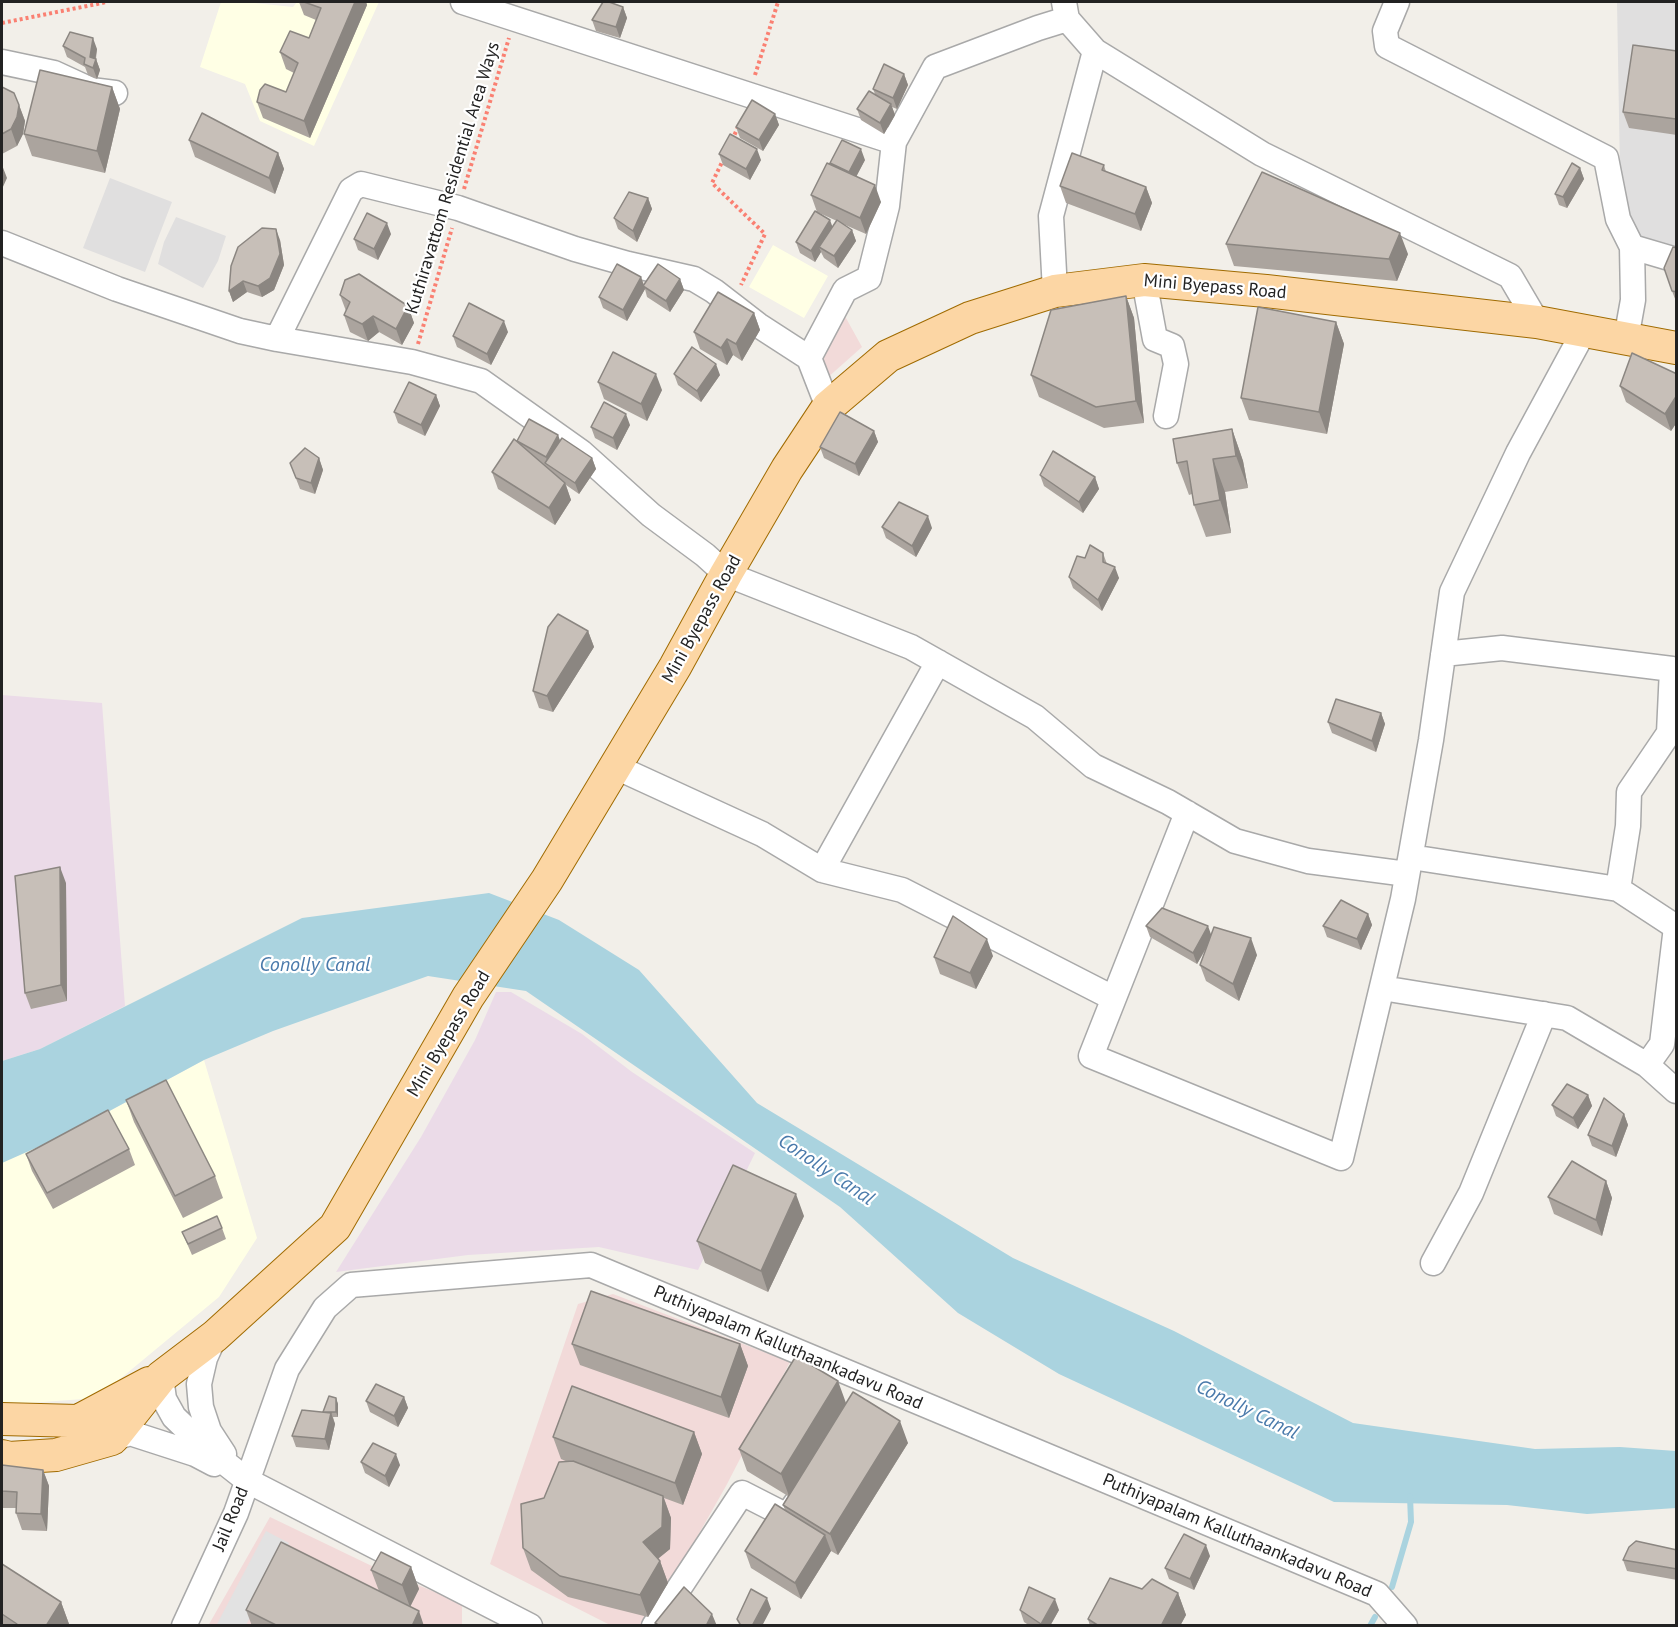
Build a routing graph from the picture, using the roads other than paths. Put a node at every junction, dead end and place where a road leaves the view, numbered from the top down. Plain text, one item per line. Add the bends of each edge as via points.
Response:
1 (463, 2) edge
2 (1397, 2) edge
3 (1066, 10) edge
4 (1095, 51) junction
5 (2, 63) edge
6 (115, 93) dead end
7 (894, 142) junction
8 (2, 243) edge
9 (1632, 247) junction
10 (1677, 260) edge
11 (1144, 280) junction
12 (1054, 291) junction
13 (1537, 322) junction
14 (1584, 331) junction
15 (277, 339) junction
16 (1626, 339) junction
17 (1677, 348) edge
18 (809, 358) junction
19 (828, 406) junction
20 (1166, 417) dead end
21 (726, 574) junction
22 (1443, 654) junction
23 (938, 662) junction
24 (1674, 701) edge
25 (616, 766) junction
26 (1186, 813) junction
27 (1409, 865) junction
28 (822, 870) junction
29 (1618, 889) junction
30 (1676, 927) edge
31 (1382, 988) junction
32 (1113, 998) junction
33 (1544, 1014) junction
34 (1647, 1065) junction
35 (1677, 1090) edge
36 (1432, 1263) dead end
37 (215, 1336) junction
38 (161, 1377) junction
39 (2, 1419) edge
40 (112, 1438) junction
41 (2, 1456) edge
42 (248, 1481) junction
43 (806, 1488) edge
44 (184, 1626) edge
45 (530, 1626) edge
46 (654, 1626) edge
47 (1405, 1626) edge

1 - 7 street
2 - 9 street via 1385,31 1387,46 1606,158 1618,219
3 - 4 street
3 - 7 street via 1038,28 935,67
4 - 12 street via 1051,216
4 - 13 street via 1262,154 1510,276
5 - 6 street via 54,73 91,90
7 - 18 street via 887,206 869,278 845,290
8 - 15 street via 117,289 240,331
9 - 10 street
9 - 16 street via 1633,300
11 - 12 main road, Mini Byepass Road
11 - 13 main road, Mini Byepass Road
11 - 20 street via 1155,339 1172,346 1176,364
12 - 19 main road, Mini Byepass Road via 970,318 888,356
13 - 14 main road, Mini Byepass Road
14 - 16 main road, Mini Byepass Road
14 - 22 street via 1518,453 1452,592
15 - 18 street via 351,190 361,184 458,208 575,249 694,279
15 - 21 street via 412,362 481,381 581,452
16 - 17 main road, Mini Byepass Road
18 - 19 street
19 - 21 main road, Mini Byepass Road
21 - 23 street via 911,647
21 - 25 main road, Mini Byepass Road
22 - 24 street via 1502,648 1672,669
22 - 27 street
23 - 26 street via 1035,717 1092,766
23 - 28 street
24 - 29 street via 1669,733 1629,792
25 - 28 street via 762,834
25 - 37 main road, Mini Byepass Road via 547,880 468,997 335,1227
26 - 27 street via 1235,841 1297,858
26 - 32 street
27 - 29 street
27 - 31 street
28 - 32 street via 902,890
29 - 30 street
30 - 34 street via 1662,1044
31 - 32 street via 1341,1158 1091,1056
31 - 33 street
33 - 34 street via 1567,1018
33 - 36 street via 1471,1193
34 - 35 street
37 - 38 main road, Mini Byepass Road
37 - 42 street via 205,1358 201,1407 219,1449
38 - 39 main road via 78,1422
38 - 40 main road, Mini Byepass Road
38 - 42 street via 165,1400 174,1417 205,1448
40 - 41 main road via 56,1455
40 - 42 street, Jail Road via 130,1433 147,1438 195,1454
42 - 44 street, Jail Road
42 - 45 street
42 - 47 street, Puthiyapalam Kalluthaankadavu Road via 287,1369 325,1308 351,1285 591,1265 865,1392 1377,1594
43 - 46 street via 788,1516 742,1493

